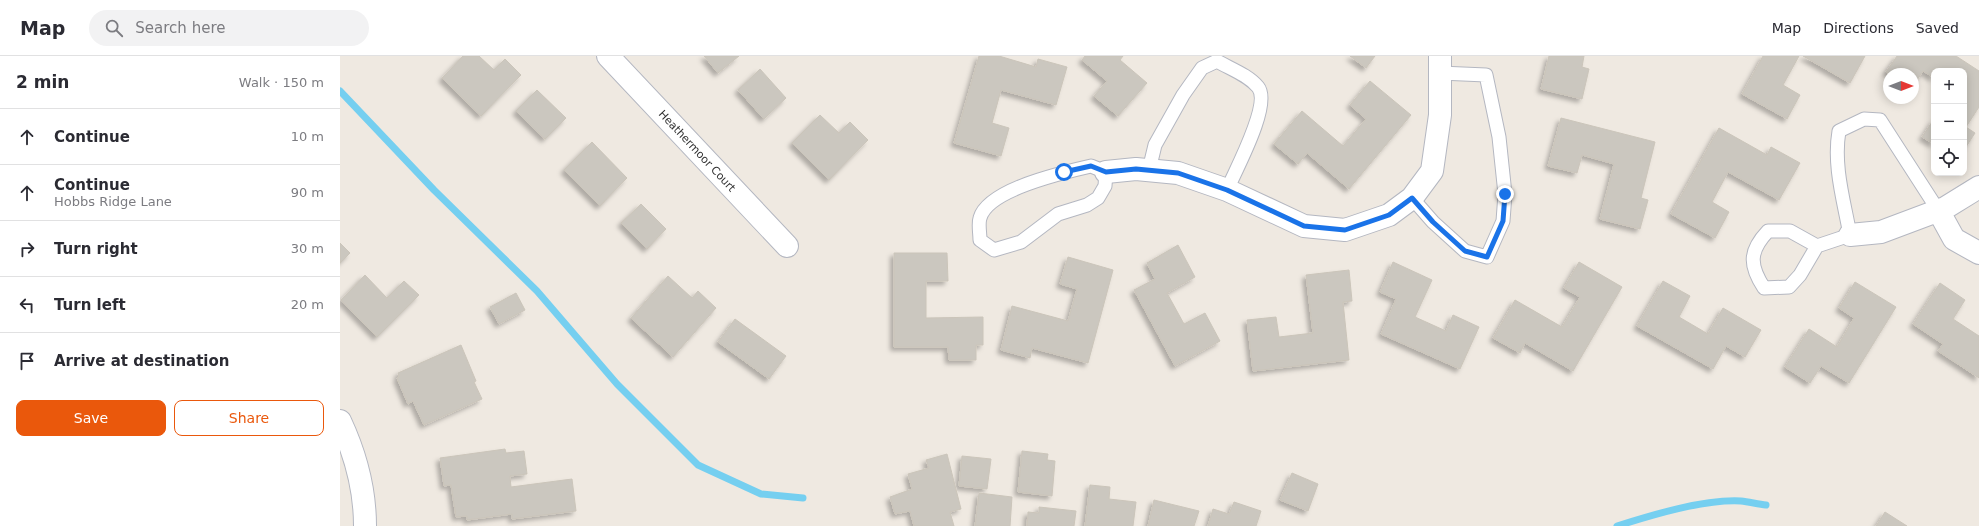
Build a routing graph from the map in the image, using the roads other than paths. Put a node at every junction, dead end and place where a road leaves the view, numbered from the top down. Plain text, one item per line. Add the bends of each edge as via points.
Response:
1 (608, 56) edge
2 (1440, 64) edge
3 (1149, 170) junction
4 (1106, 172) junction
5 (1979, 187) edge
6 (1227, 190) junction
7 (1412, 198) junction
8 (1938, 210) junction
9 (1850, 235) junction
10 (787, 246) dead end
11 (1817, 246) junction
12 (1979, 253) edge
13 (340, 421) edge
14 (365, 526) edge

1 - 10 street, Heathermoor Court
2 - 7 street via 1440,115 1432,171
2 - 7 lane via 1486,75 1498,137 1505,194 1503,221 1487,257 1465,251 1433,222
3 - 4 street
3 - 6 street via 1178,173
3 - 6 lane via 1155,145 1183,95 1202,68 1217,62 1246,76 1259,88 1262,102 1256,123
4 - 4 lane via 1091,166 1024,184 988,205 980,218 980,240 994,250 1021,242 1058,214 1087,206 1098,198 1105,186
5 - 8 street
6 - 7 street via 1304,226 1345,230 1389,215
8 - 9 street via 1881,232
8 - 9 lane via 1880,120 1864,118 1839,131 1836,146
8 - 12 street via 1954,239
9 - 11 lane
11 - 11 lane via 1800,275 1788,287 1764,288 1756,275 1752,256 1757,242 1768,231 1790,231
13 - 14 street via 358,469

